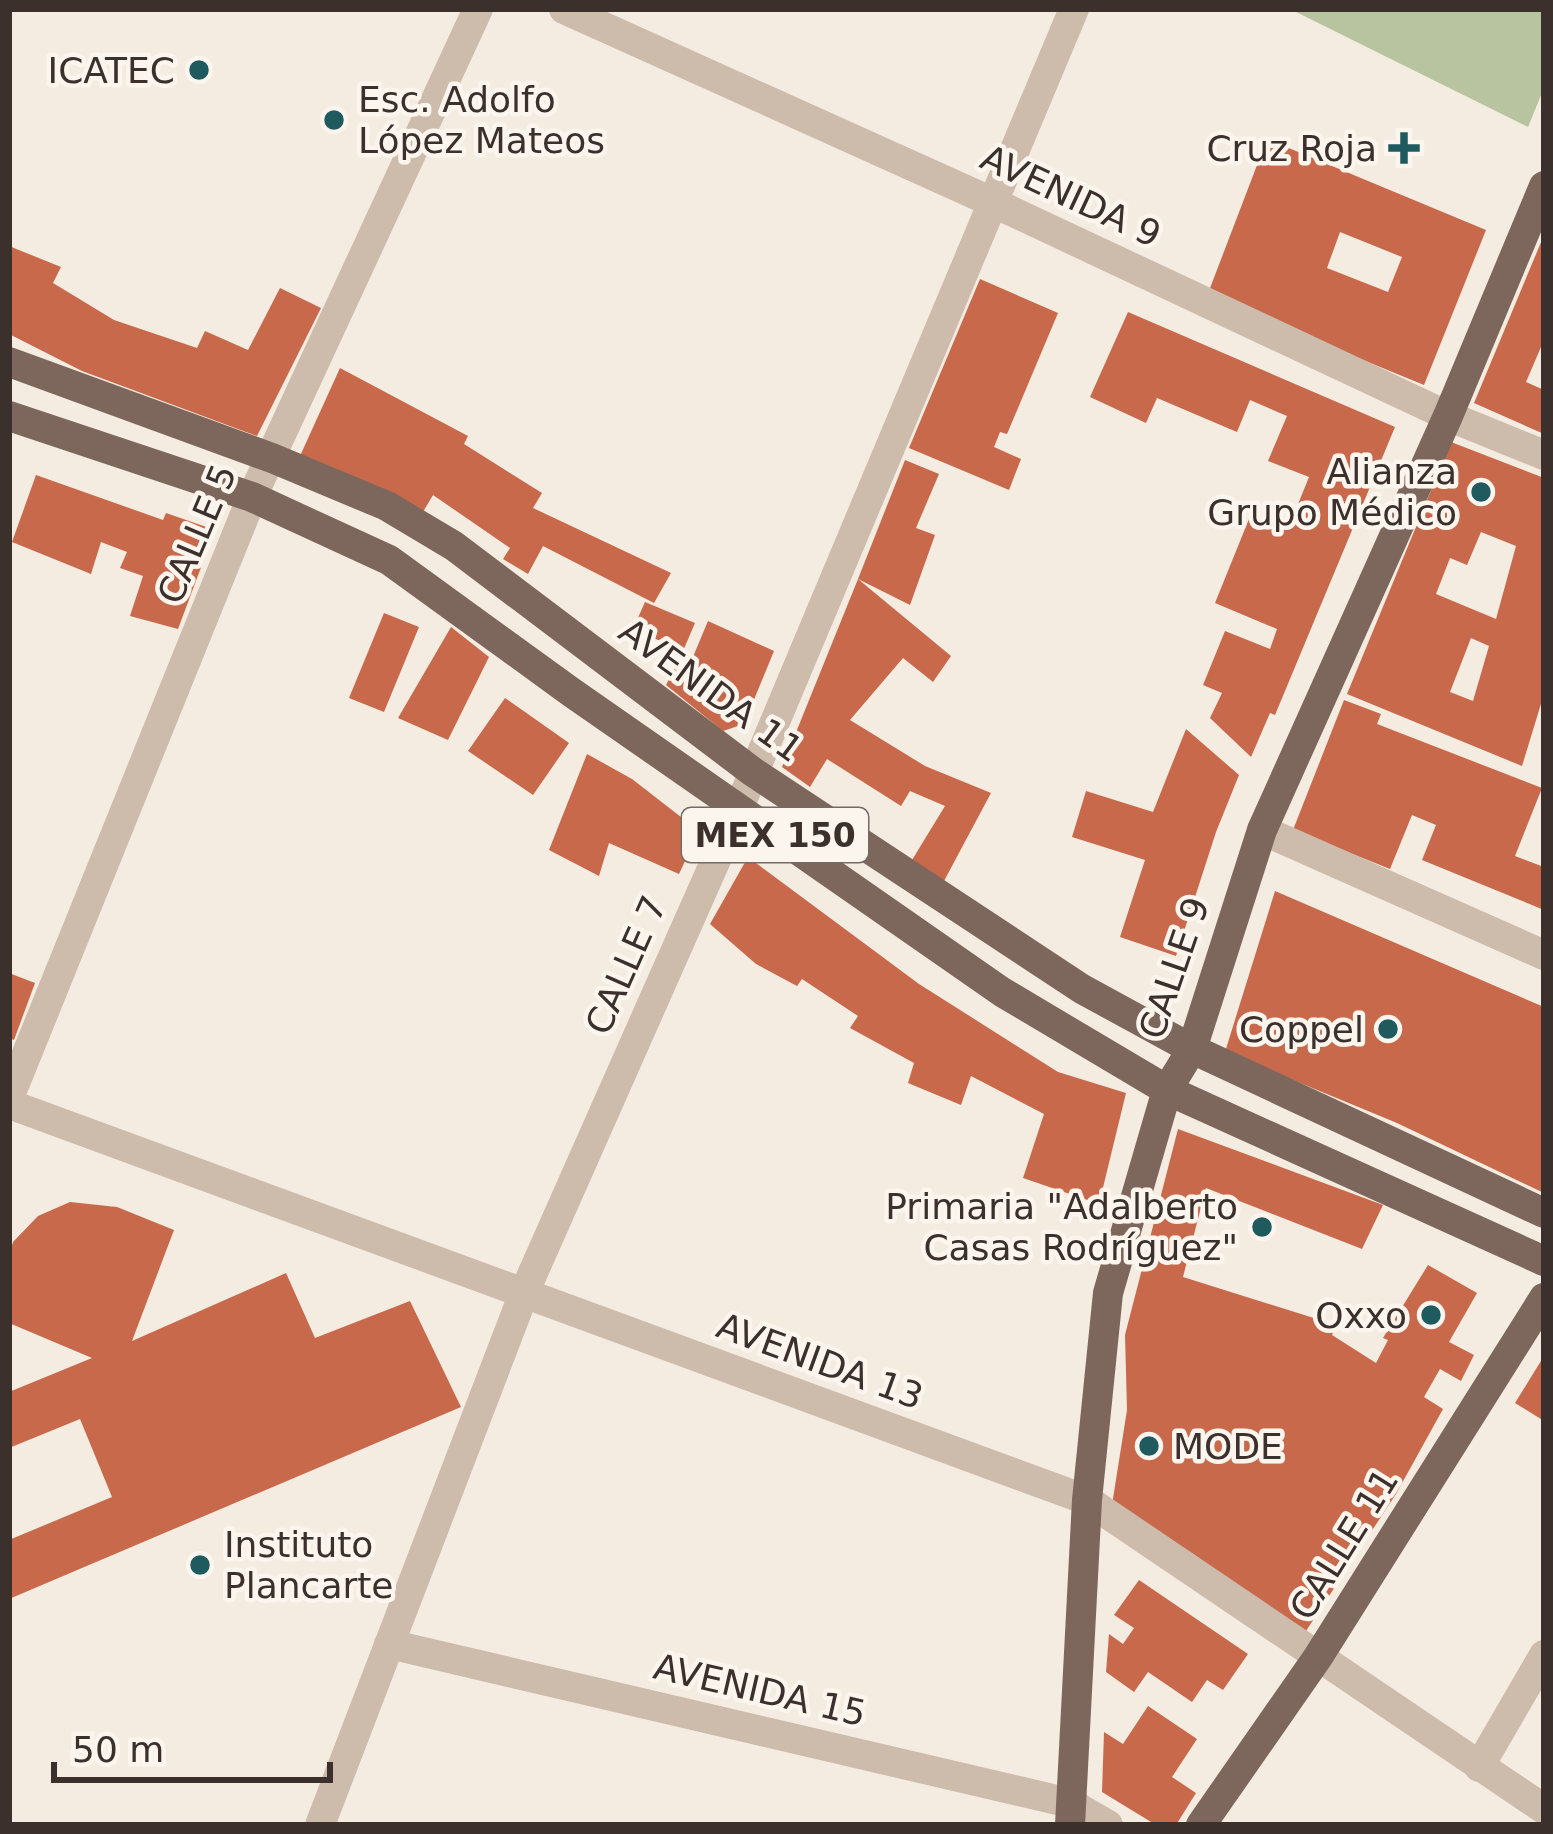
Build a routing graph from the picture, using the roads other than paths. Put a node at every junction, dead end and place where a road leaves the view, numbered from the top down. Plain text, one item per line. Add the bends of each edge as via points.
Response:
1 (478, 9) edge
2 (564, 9) edge
3 (1073, 9) edge
4 (1544, 186) edge
5 (990, 201) junction
6 (9, 362) edge
7 (9, 416) edge
8 (1448, 416) junction
9 (1544, 455) edge
10 (272, 458) junction
11 (252, 497) junction
12 (753, 772) junction
13 (738, 810) junction
14 (1262, 830) junction
15 (1544, 955) edge
16 (1192, 1049) junction
17 (1167, 1090) junction
18 (9, 1101) edge
19 (1466, 1177) junction
20 (1544, 1213) edge
21 (1446, 1215) junction
22 (1544, 1261) edge
23 (524, 1292) junction
24 (1544, 1298) edge
25 (1087, 1500) junction
26 (389, 1644) junction
27 (1544, 1655) edge
28 (1318, 1658) junction
29 (1479, 1767) junction
30 (1544, 1809) edge
31 (1070, 1814) edge
32 (320, 1825) edge
33 (1108, 1825) edge
34 (1201, 1825) edge

1 - 10 street, CALLE 5
2 - 5 street, AVENIDA 9
3 - 5 street, CALLE 7
4 - 8 main road, CALLE 9
5 - 8 street, AVENIDA 9
5 - 12 street, CALLE 7
6 - 10 main road, AVENIDA 11 / MEX 150
7 - 11 main road, MEX 150
8 - 9 street, AVENIDA 9
8 - 14 main road, CALLE 9
10 - 11 street, CALLE 5
10 - 12 main road, AVENIDA 11 / MEX 150 via 387,506 454,546
11 - 13 main road, MEX 150 via 389,560
11 - 18 street, CALLE 5
12 - 13 street, CALLE 7
12 - 16 main road, AVENIDA 11 / MEX 150 via 1082,989
13 - 17 main road, MEX 150 via 1002,992
13 - 23 street, CALLE 7
14 - 15 street
14 - 16 main road, CALLE 9
16 - 17 main road, CALLE 9
16 - 19 main road, AVENIDA 11 / MEX 150
17 - 21 main road, MEX 150
17 - 25 main road, CALLE 9 via 1108,1293
18 - 23 street, AVENIDA 13
19 - 20 main road, AVENIDA 11 / MEX 150
19 - 21 main road
21 - 22 main road, MEX 150
23 - 25 street, AVENIDA 13
23 - 26 street, CALLE 7
24 - 28 main road, CALLE 11
25 - 28 street, AVENIDA 13
25 - 31 main road, CALLE 9
26 - 31 street, AVENIDA 15
26 - 32 street, CALLE 7
27 - 29 street
28 - 29 street, AVENIDA 13
28 - 34 main road, CALLE 11
29 - 30 street, AVENIDA 13
31 - 33 street, AVENIDA 15

